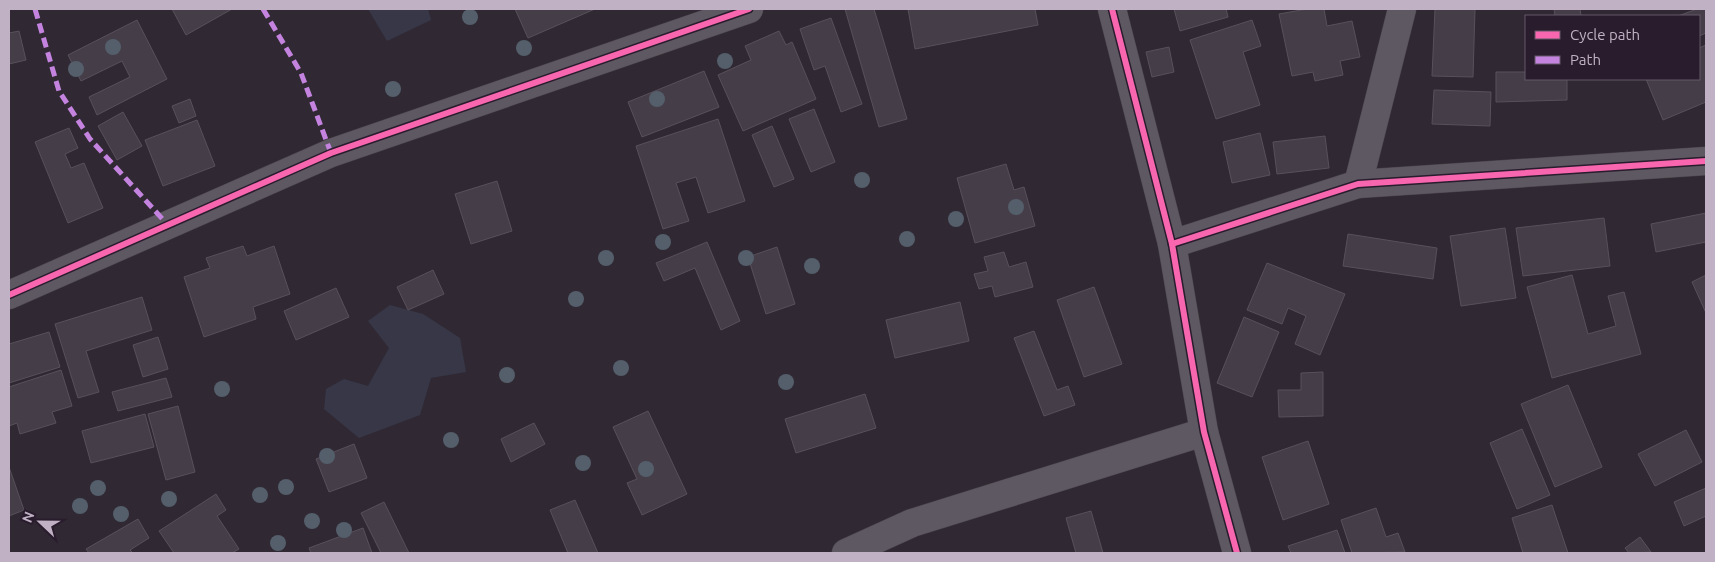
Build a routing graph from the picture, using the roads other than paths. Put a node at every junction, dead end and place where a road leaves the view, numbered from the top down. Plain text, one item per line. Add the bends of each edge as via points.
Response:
1 (749, 9) edge
2 (1112, 9) edge
3 (1402, 9) edge
4 (1706, 161) edge
5 (1358, 184) junction
6 (1172, 244) junction
7 (9, 295) edge
8 (1204, 432) junction
9 (846, 553) edge
10 (1237, 553) edge

1 - 7 street via 331,152
2 - 6 street
3 - 5 street
4 - 5 street
5 - 6 street
6 - 8 street
8 - 9 street via 912,523
8 - 10 street

